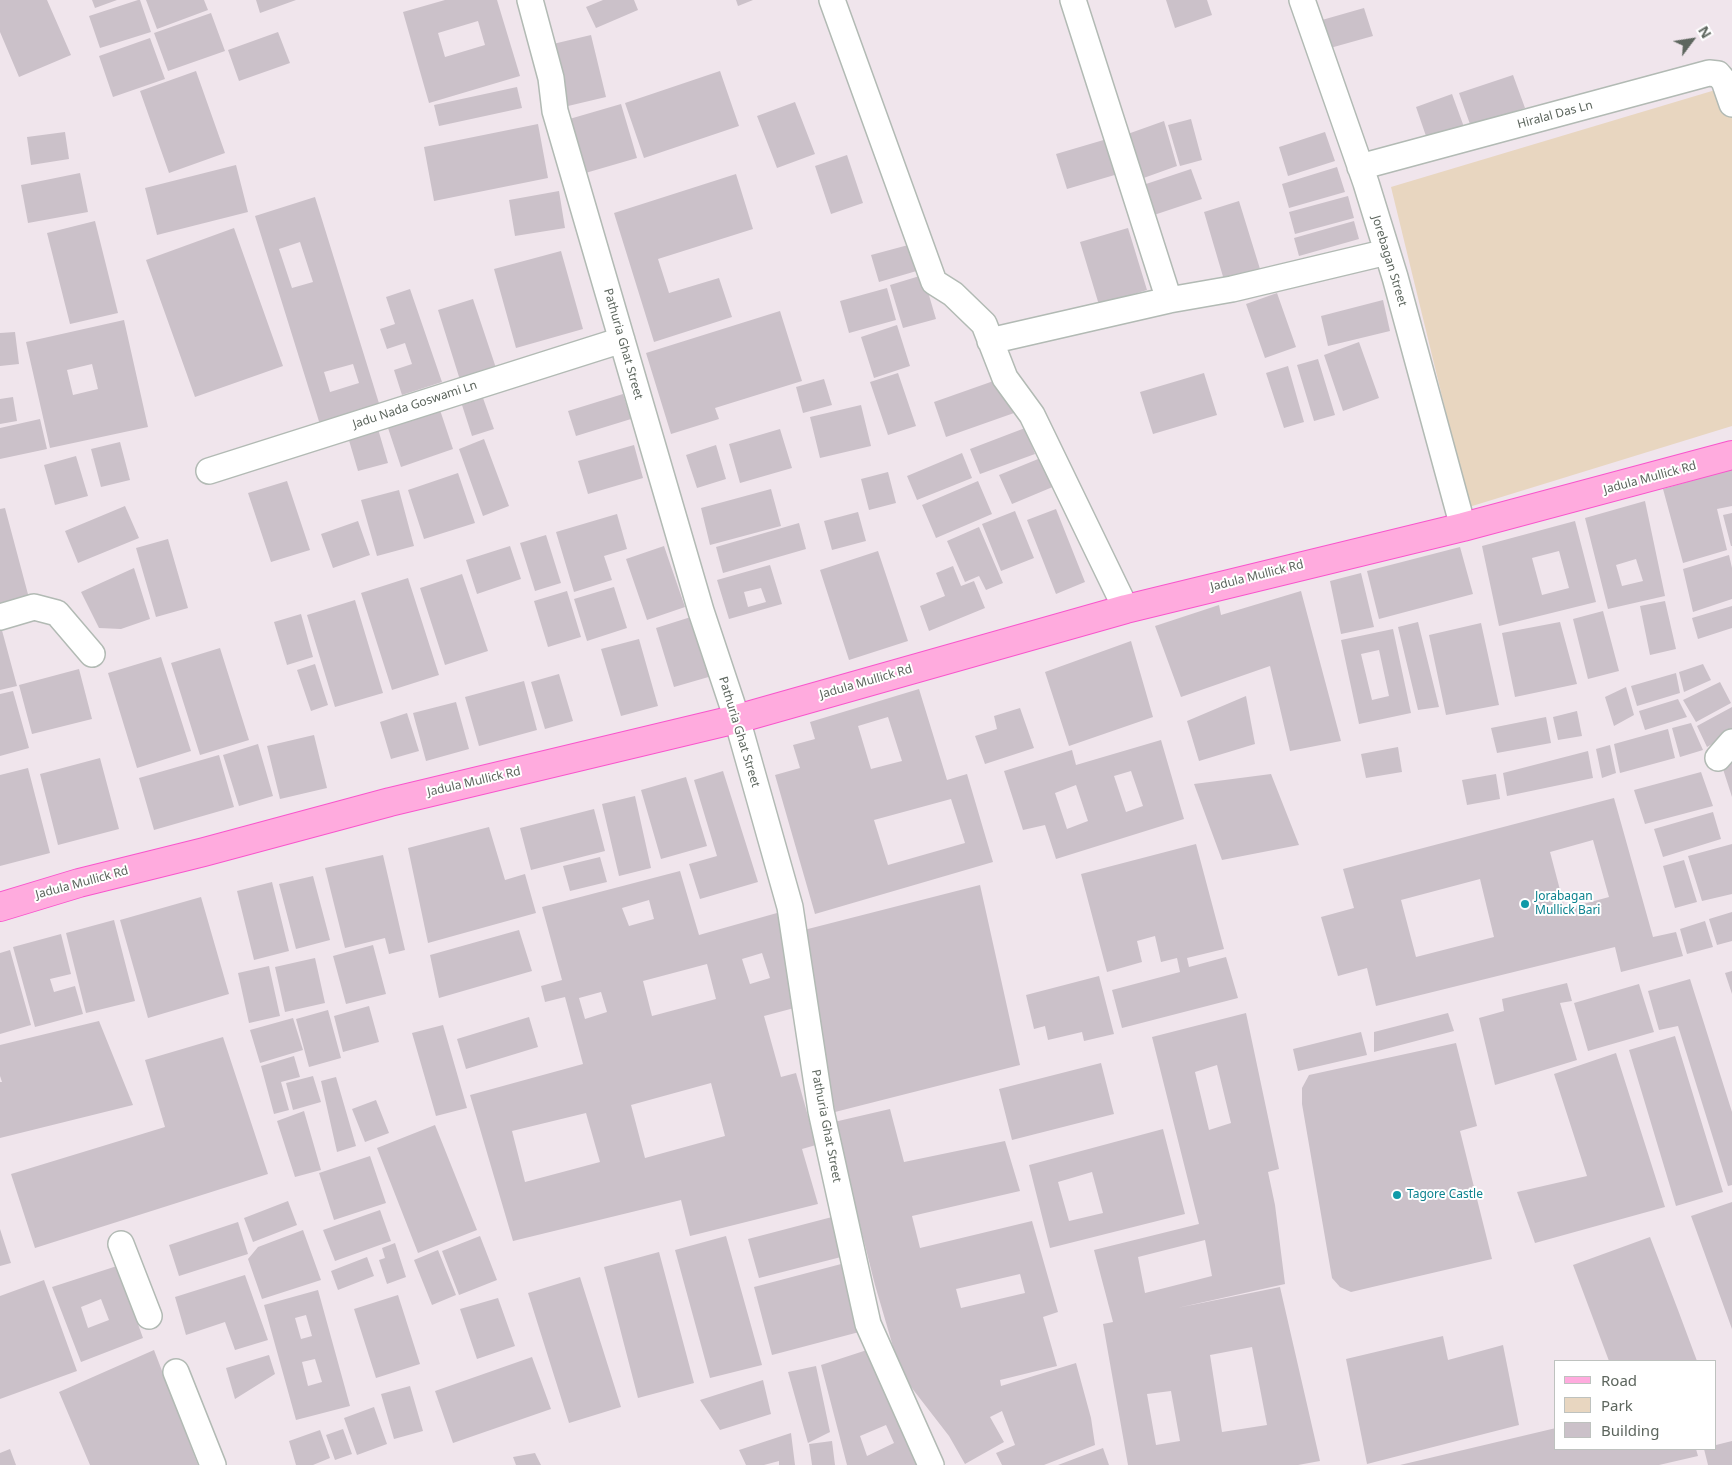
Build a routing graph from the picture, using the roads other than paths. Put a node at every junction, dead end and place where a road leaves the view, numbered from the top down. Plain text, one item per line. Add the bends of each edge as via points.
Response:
1 (530, 0) edge
2 (1073, 0) edge
3 (1302, 0) edge
4 (837, 1) edge
5 (1732, 104) edge
6 (1360, 167) junction
7 (1387, 252) junction
8 (1169, 300) junction
9 (622, 340) junction
10 (990, 342) junction
11 (1732, 455) edge
12 (209, 471) dead end
13 (1462, 527) junction
14 (1126, 609) junction
15 (0, 617) edge
16 (92, 654) dead end
17 (737, 719) junction
18 (0, 907) edge
19 (122, 1244) dead end
20 (149, 1316) dead end
21 (176, 1372) dead end
22 (213, 1465) edge
23 (931, 1465) edge

1 - 9 street, Pathuria Ghat Street via 551,78 555,111
2 - 8 street
3 - 6 street, Jorebagan Street
4 - 10 street via 934,282 954,294 984,324
5 - 6 street, Hiralal Das Ln via 1718,74 1708,73
6 - 7 street, Jorebagan Street
7 - 8 street via 1232,290
7 - 13 street, Jorebagan Street
8 - 10 street
9 - 12 street, Jadu Nada Goswami Ln
9 - 17 street, Pathuria Ghat Street via 701,611
10 - 14 street via 1005,378 1032,415
11 - 13 main road, Jadula Mullick Rd
13 - 14 main road, Jadula Mullick Rd
14 - 17 main road, Jadula Mullick Rd
15 - 16 street via 34,608 57,613
17 - 18 main road, Jadula Mullick Rd via 390,802 79,883
17 - 23 street, Pathuria Ghat Street via 790,907 822,1111 868,1324
19 - 20 street
21 - 22 street

